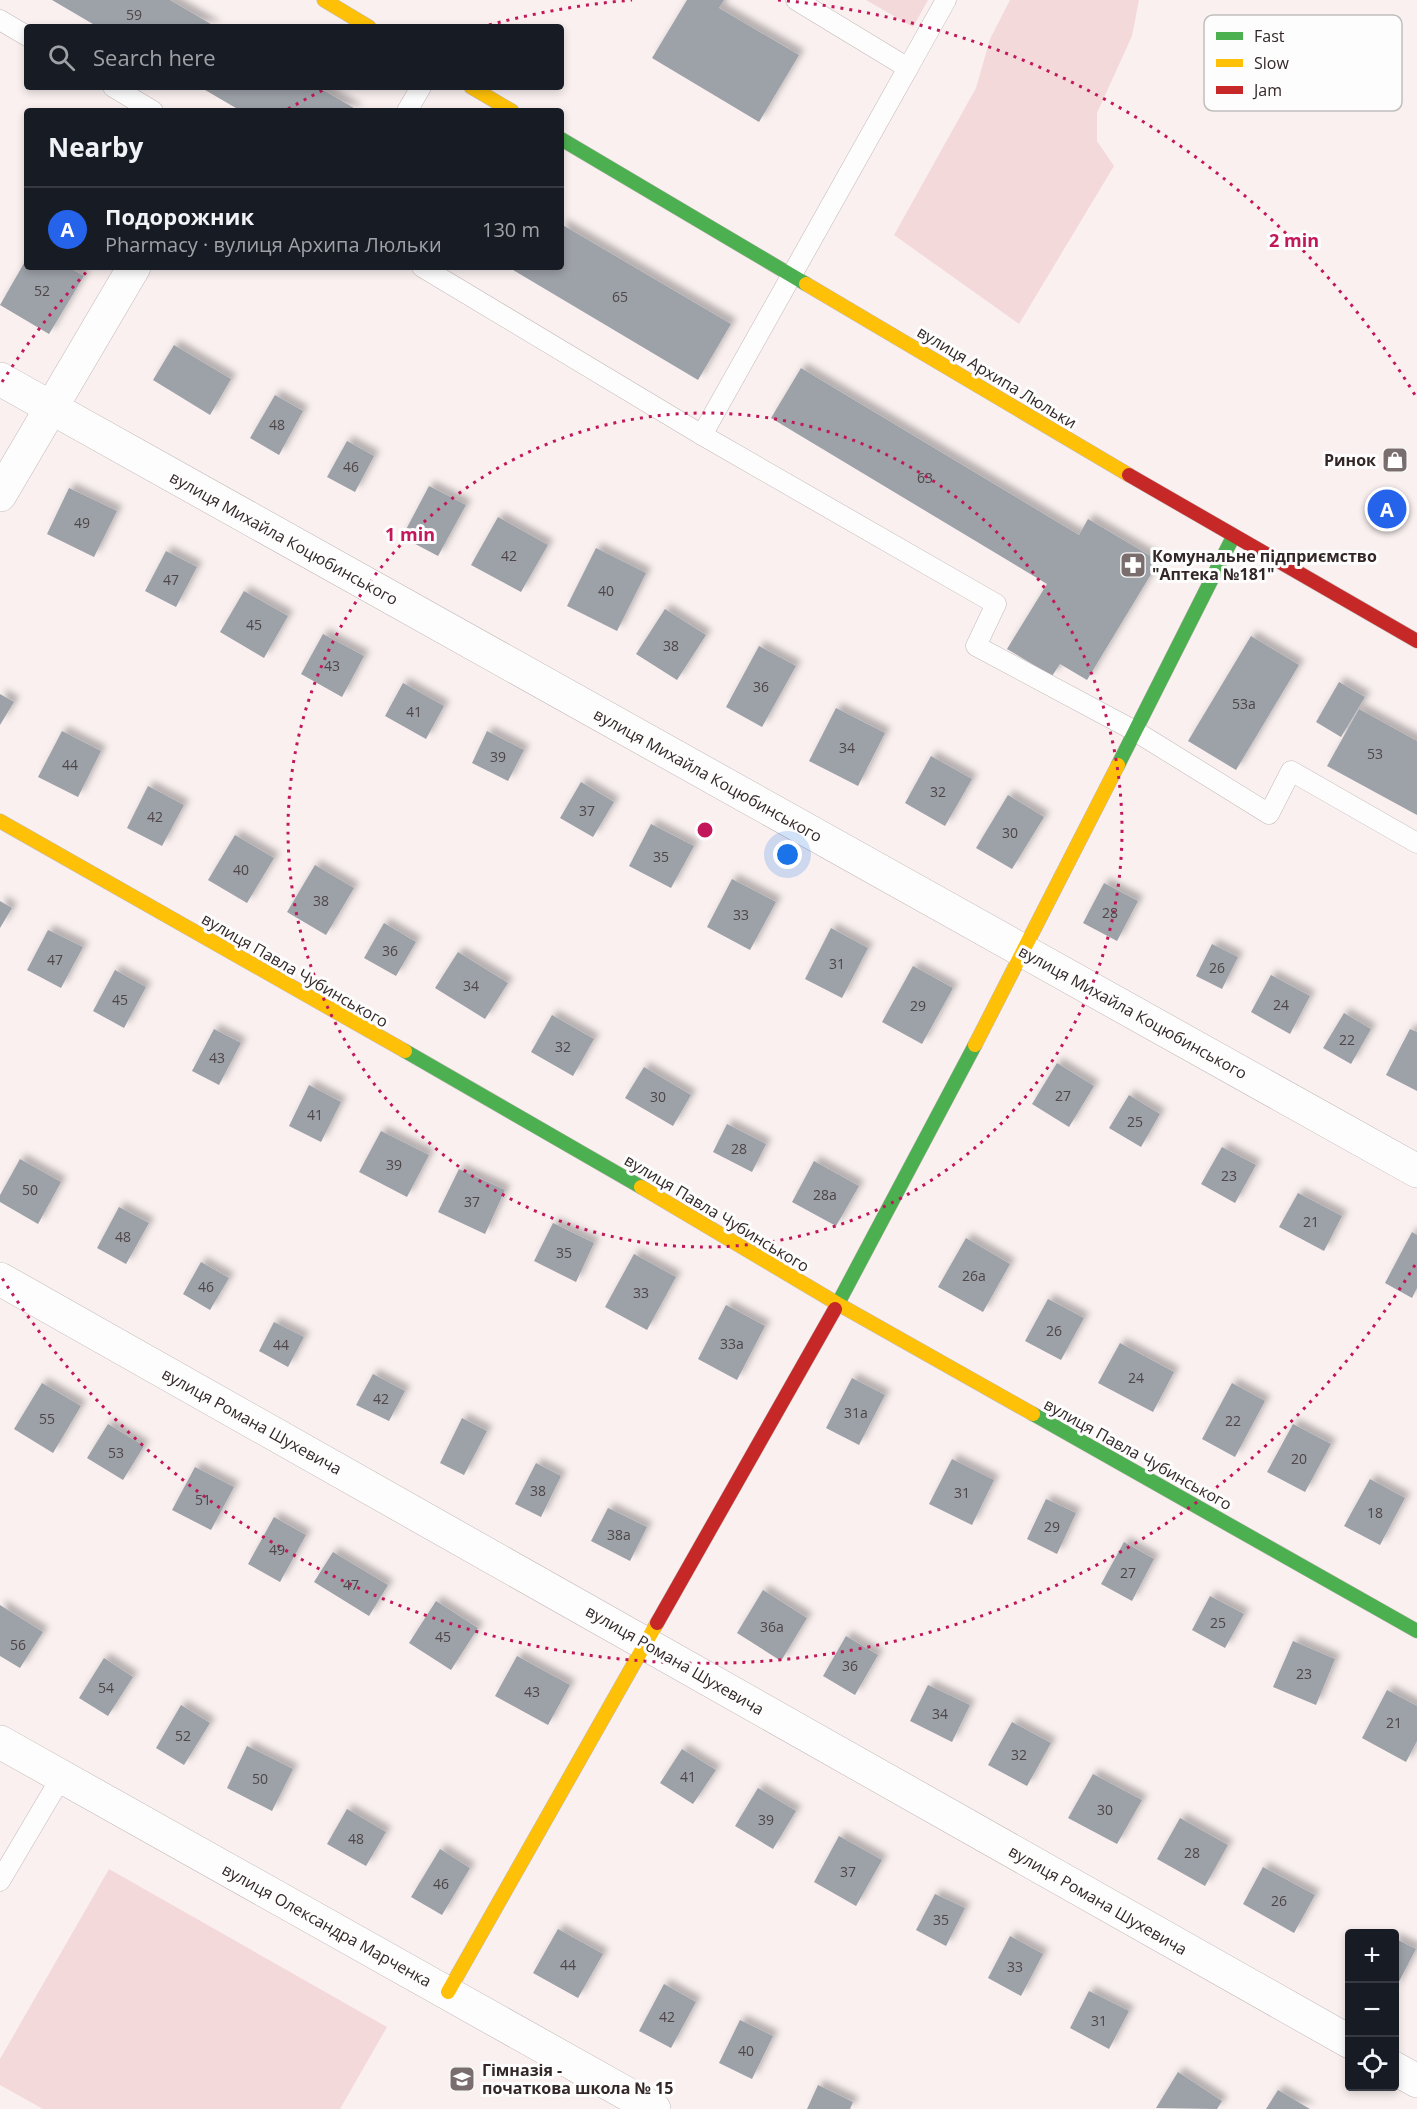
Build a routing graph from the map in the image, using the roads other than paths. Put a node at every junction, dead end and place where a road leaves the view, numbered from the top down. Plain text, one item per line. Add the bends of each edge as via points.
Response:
1 (324, 0) edge
2 (796, 0) edge
3 (946, 0) edge
4 (0, 20) edge
5 (364, 24) edge
6 (24, 34) edge
7 (908, 68) junction
8 (118, 90) edge
9 (419, 90) edge
10 (476, 90) edge
11 (148, 108) edge
12 (409, 108) edge
13 (507, 108) edge
14 (564, 142) edge
15 (132, 270) edge
16 (427, 270) edge
17 (793, 274) junction
18 (0, 379) edge
19 (51, 408) junction
20 (702, 435) junction
21 (0, 495) edge
22 (1233, 537) junction
23 (1417, 641) edge
24 (1135, 731) junction
25 (0, 821) edge
26 (1417, 843) edge
27 (1024, 952) junction
28 (1417, 1171) edge
29 (0, 1279) edge
30 (838, 1304) junction
31 (1417, 1631) edge
32 (646, 1643) junction
33 (0, 1742) edge
34 (62, 1776) junction
35 (0, 1881) edge
36 (448, 1992) junction
37 (1345, 2039) edge
38 (1399, 2070) edge
39 (1417, 2081) edge
40 (654, 2109) edge

1 - 5 street
2 - 7 lane
3 - 7 lane
4 - 6 lane
7 - 17 lane
8 - 11 lane
9 - 12 lane
10 - 13 street
14 - 17 street, вулиця Архипа Люльки
15 - 19 street
16 - 20 lane
17 - 20 lane
17 - 22 street, вулиця Архипа Люльки
18 - 19 street, вулиця Михайла Коцюбинського
19 - 21 street
19 - 27 street, вулиця Михайла Коцюбинського
20 - 24 lane via 996,604 976,646
22 - 23 street, вулиця Архипа Люльки
22 - 24 street
24 - 26 lane via 1269,814 1291,771
24 - 27 street
25 - 30 street, вулиця Павла Чубинського via 586,1154
27 - 28 street, вулиця Михайла Коцюбинського
27 - 30 street
29 - 32 street, вулиця Романа Шухевича
30 - 31 street, вулиця Павла Чубинського
30 - 32 street
32 - 36 street
32 - 37 street, вулиця Романа Шухевича
33 - 34 street, вулиця Олександра Марченка
34 - 35 lane
34 - 36 street, вулиця Олександра Марченка
36 - 40 street, вулиця Олександра Марченка
38 - 39 street

